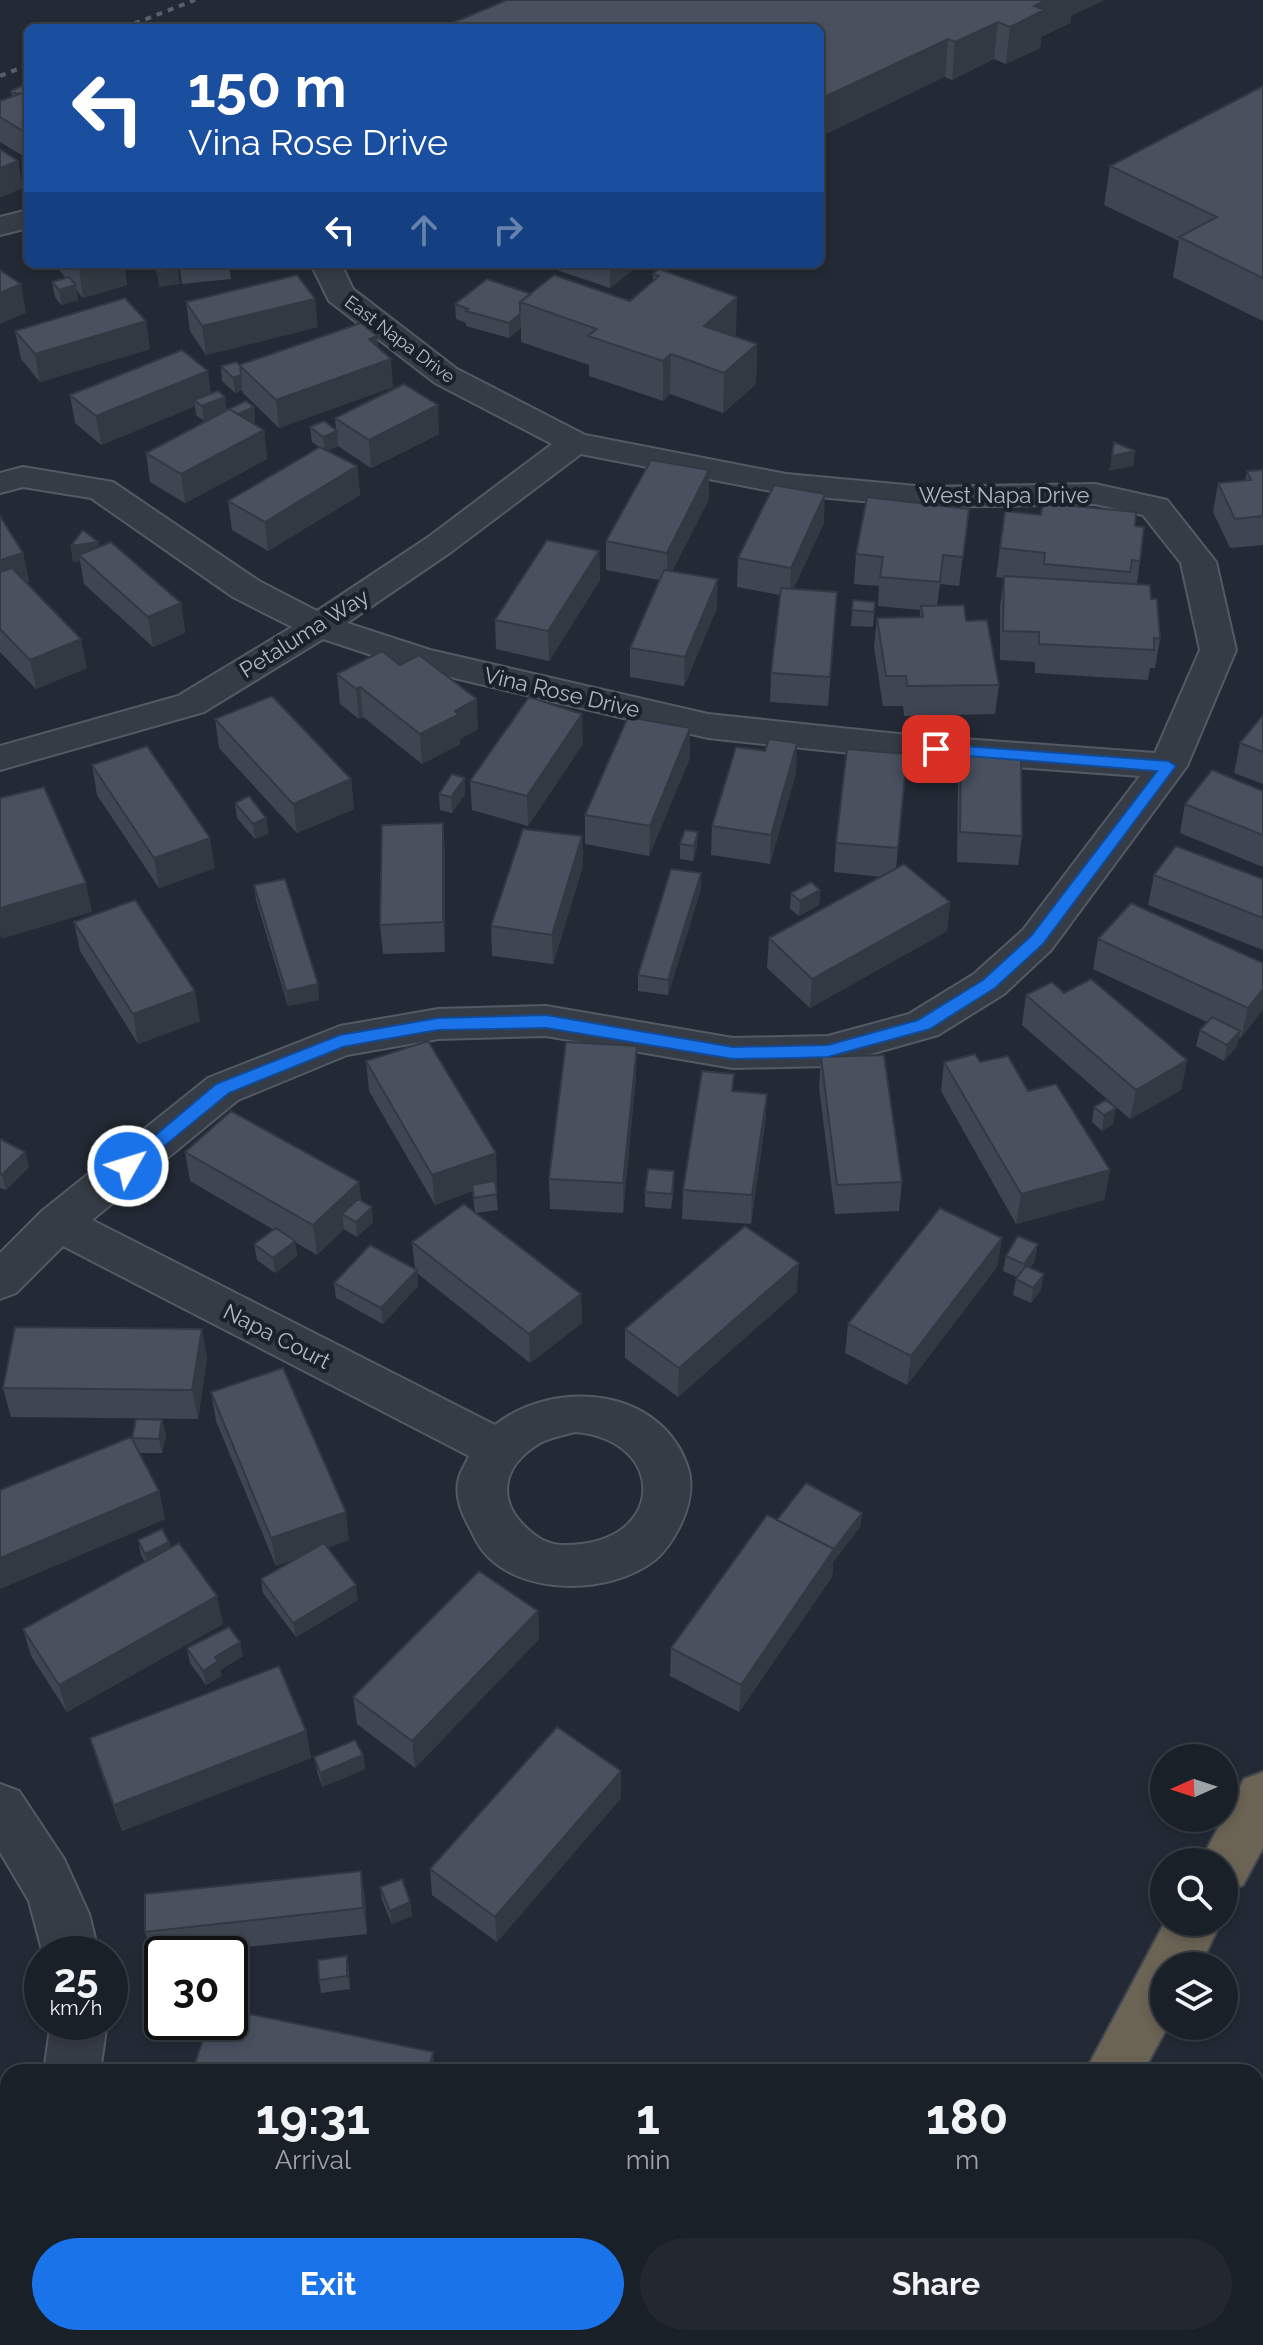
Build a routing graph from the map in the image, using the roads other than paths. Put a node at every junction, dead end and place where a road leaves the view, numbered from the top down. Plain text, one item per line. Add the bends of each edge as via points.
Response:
1 (24, 220) edge
2 (0, 226) edge
3 (328, 268) edge
4 (575, 443) junction
5 (0, 483) edge
6 (319, 626) junction
7 (0, 758) edge
8 (1168, 766) junction
9 (58, 1223) junction
10 (0, 1281) edge
11 (497, 1448) dead end
12 (1263, 1796) edge
13 (0, 1808) edge
14 (1235, 1848) edge
15 (69, 1936) edge
16 (1150, 2004) edge
17 (76, 2040) edge
18 (73, 2064) edge
19 (1117, 2064) edge

1 - 2 street
3 - 4 street, East Napa Drive via 340,294 446,376
4 - 6 street, Petaluma Way
4 - 8 street, West Napa Drive via 786,484 927,497 1095,494 1155,507 1198,562 1218,650
5 - 6 street, Vina Rose Drive via 23,477 101,489 246,589
6 - 7 street, Petaluma Way via 191,704
6 - 8 street, Vina Rose Drive via 421,659 708,726
8 - 9 street, West Napa Drive via 1037,940 989,984 923,1025 828,1051 733,1053 546,1021 438,1024 340,1041 223,1089
9 - 10 street, West Napa Drive
9 - 11 street, Napa Court
12 - 14 highway
13 - 15 street via 31,1850
16 - 19 highway
17 - 18 street

